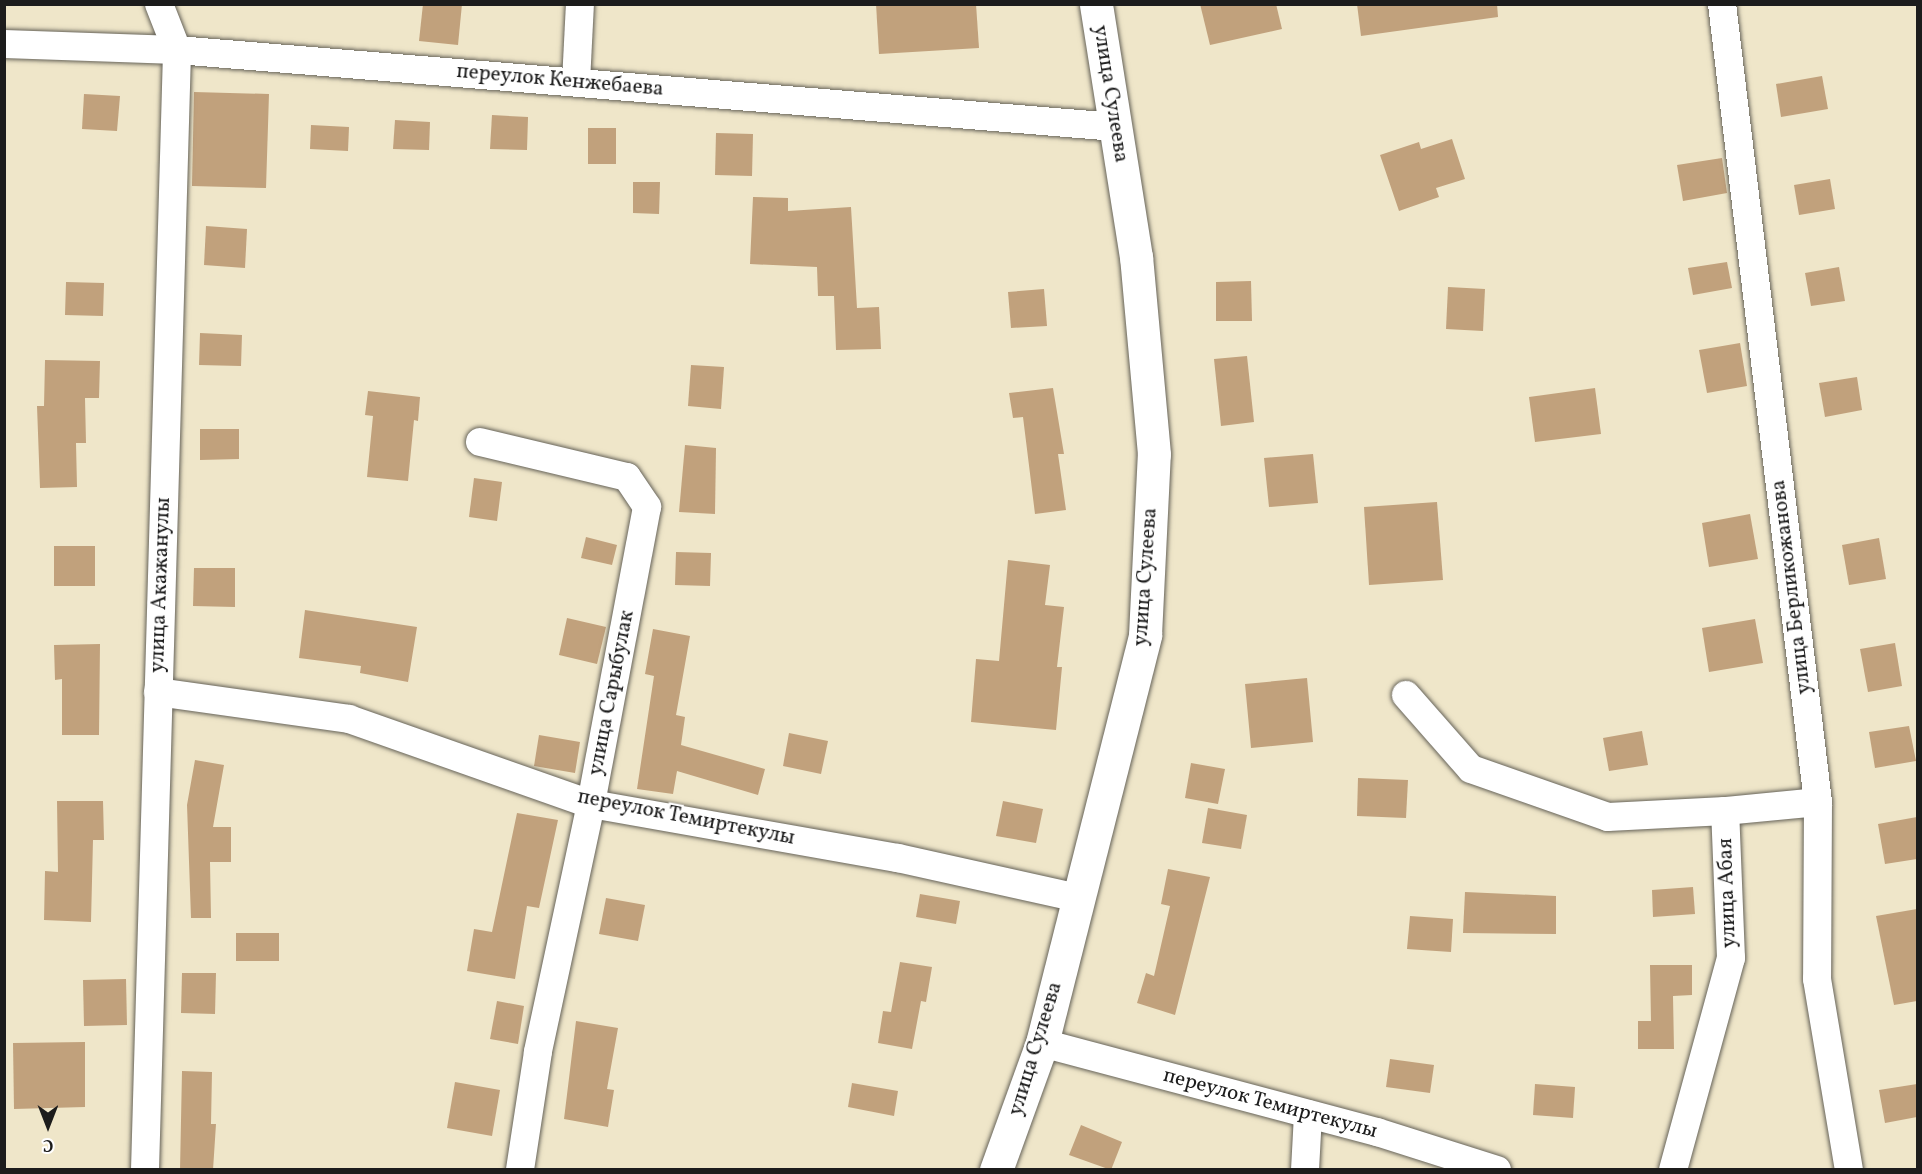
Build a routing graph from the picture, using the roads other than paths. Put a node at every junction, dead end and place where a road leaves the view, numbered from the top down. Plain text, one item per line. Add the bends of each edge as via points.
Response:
1 (159, 4) edge
2 (580, 4) edge
3 (1096, 4) edge
4 (1722, 4) edge
5 (4, 44) edge
6 (177, 50) junction
7 (576, 82) junction
8 (1115, 127) junction
9 (480, 442) dead end
10 (158, 692) junction
11 (1406, 695) dead end
12 (1818, 802) junction
13 (591, 804) junction
14 (1725, 811) junction
15 (1079, 898) junction
16 (1042, 1042) junction
17 (1308, 1114) junction
18 (145, 1170) edge
19 (520, 1170) edge
20 (996, 1170) edge
21 (1305, 1170) edge
22 (1497, 1170) edge
23 (1673, 1170) edge
24 (1849, 1170) edge

1 - 6 street, улица Акажанулы
2 - 7 street
3 - 8 main road, улица Сулеева
4 - 12 street, улица Берликожанова
5 - 6 street, переулок Кенжебаева
6 - 7 street, переулок Кенжебаева
6 - 10 street, улица Акажанулы
7 - 8 street, переулок Кенжебаева
8 - 15 main road, улица Сулеева via 1136,257 1154,454 1145,635
9 - 13 street, улица Сарыбулак via 627,477 647,507
10 - 13 street, переулок Темиртекулы via 349,718
10 - 18 street, улица Акажанулы
11 - 14 street via 1471,770 1608,817
12 - 14 street, улица Абая
12 - 24 street, улица Берликожанова via 1817,979
13 - 15 street, переулок Темиртекулы via 898,858
13 - 19 street, улица Сарыбулак via 538,1052
14 - 23 street, улица Абая via 1731,958
15 - 16 main road, улица Сулеева
16 - 17 street, переулок Темиртекулы
16 - 20 main road, улица Сулеева
17 - 21 street
17 - 22 street, переулок Темиртекулы

